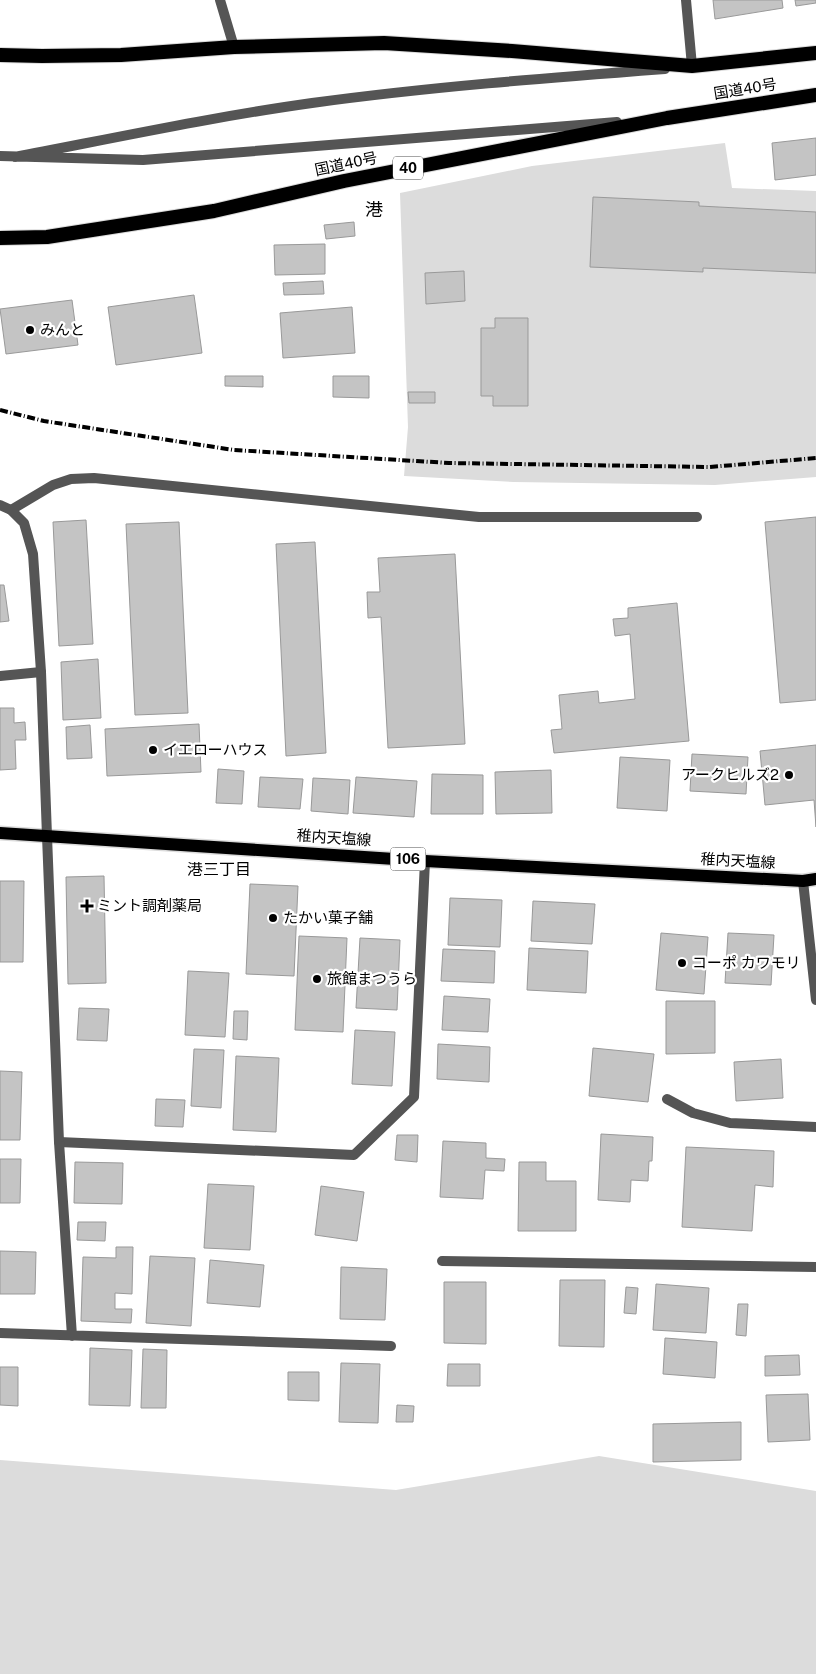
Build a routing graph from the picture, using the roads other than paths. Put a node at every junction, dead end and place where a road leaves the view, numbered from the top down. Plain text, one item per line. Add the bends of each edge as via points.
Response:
1 (220, 0) edge
2 (686, 0) edge
3 (234, 47) junction
4 (816, 53) edge
5 (0, 55) edge
6 (692, 66) junction
7 (816, 95) edge
8 (667, 118) junction
9 (0, 156) edge
10 (15, 157) junction
11 (0, 238) edge
12 (0, 505) edge
13 (11, 510) junction
14 (698, 517) dead end
15 (41, 672) junction
16 (0, 676) edge
17 (0, 833) edge
18 (46, 836) junction
19 (424, 860) junction
20 (810, 880) edge
21 (816, 1000) edge
22 (667, 1099) dead end
23 (816, 1127) edge
24 (60, 1142) junction
25 (442, 1261) dead end
26 (816, 1267) edge
27 (0, 1333) edge
28 (72, 1336) junction
29 (391, 1346) dead end

1 - 3 street
2 - 6 street
3 - 5 highway, 国道40号 via 121,55
3 - 6 highway, 国道40号 via 384,43
4 - 6 highway, 国道40号
6 - 10 street via 481,84 311,104 179,125
7 - 8 highway, 国道40号 / 40
8 - 10 street via 143,160
8 - 11 highway, 国道40号 / 40 via 344,181 214,211 47,236
9 - 10 street
12 - 13 street
13 - 14 street via 53,484 94,478 479,517
13 - 15 street via 24,523 33,554
15 - 16 street
15 - 18 street
17 - 18 main road, 稚内天塩線 / 106
18 - 19 main road, 稚内天塩線 / 106
18 - 24 street
19 - 20 main road, 稚内天塩線 / 106
19 - 24 street via 414,1098 354,1155
20 - 21 street
22 - 23 street via 693,1113 730,1123
24 - 28 street
25 - 26 street
27 - 28 street
28 - 29 street

